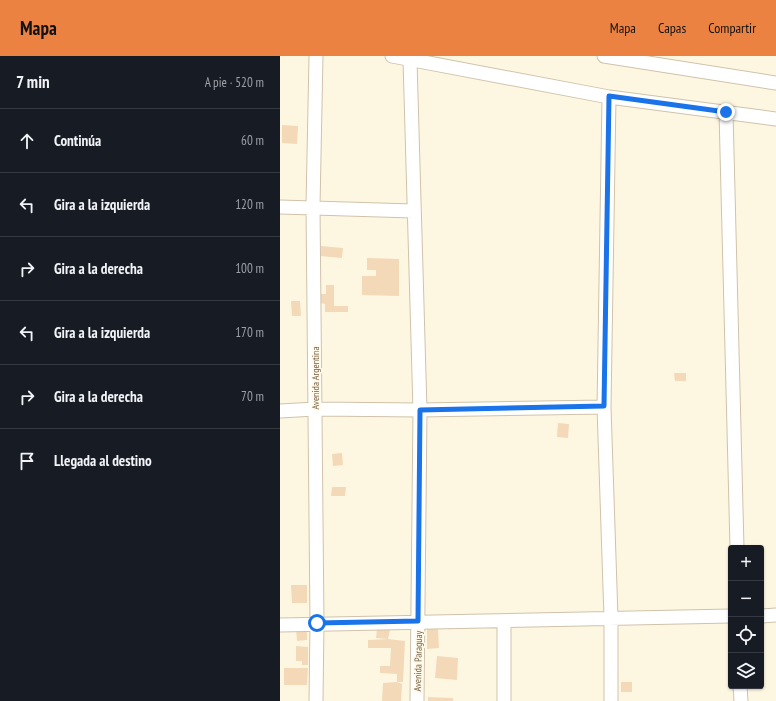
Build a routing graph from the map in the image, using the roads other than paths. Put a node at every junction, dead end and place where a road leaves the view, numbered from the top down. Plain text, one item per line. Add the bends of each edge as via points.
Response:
1 (316, 56) edge
2 (392, 56) edge
3 (604, 56) edge
4 (410, 60) junction
5 (776, 83) edge
6 (609, 96) junction
7 (726, 112) junction
8 (776, 119) edge
9 (313, 206) junction
10 (280, 207) edge
11 (413, 211) junction
12 (604, 406) junction
13 (315, 409) junction
14 (420, 410) junction
15 (280, 411) edge
16 (737, 545) edge
17 (776, 615) edge
18 (728, 616) edge
19 (764, 616) edge
20 (611, 618) junction
21 (418, 621) junction
22 (504, 621) junction
23 (317, 623) junction
24 (280, 625) edge
25 (740, 689) edge
26 (316, 701) edge
27 (417, 701) edge
28 (504, 701) edge
29 (611, 701) edge
30 (741, 701) edge

1 - 9 street, Avenida Argentina
2 - 4 street
3 - 5 street
4 - 6 street
4 - 11 street, Avenida Paraguay
6 - 7 street
6 - 12 street
7 - 8 street
7 - 16 street
9 - 10 street
9 - 11 street
9 - 13 street, Avenida Argentina
11 - 14 street, Avenida Paraguay
12 - 14 street
12 - 20 street
13 - 14 street
13 - 15 street
13 - 23 street, Avenida Argentina
14 - 21 street, Avenida Paraguay
17 - 19 street
18 - 20 street
20 - 22 street
20 - 29 street
21 - 22 street
21 - 23 street
21 - 27 street, Avenida Paraguay
22 - 28 street
23 - 24 street
23 - 26 street, Avenida Argentina
25 - 30 street

